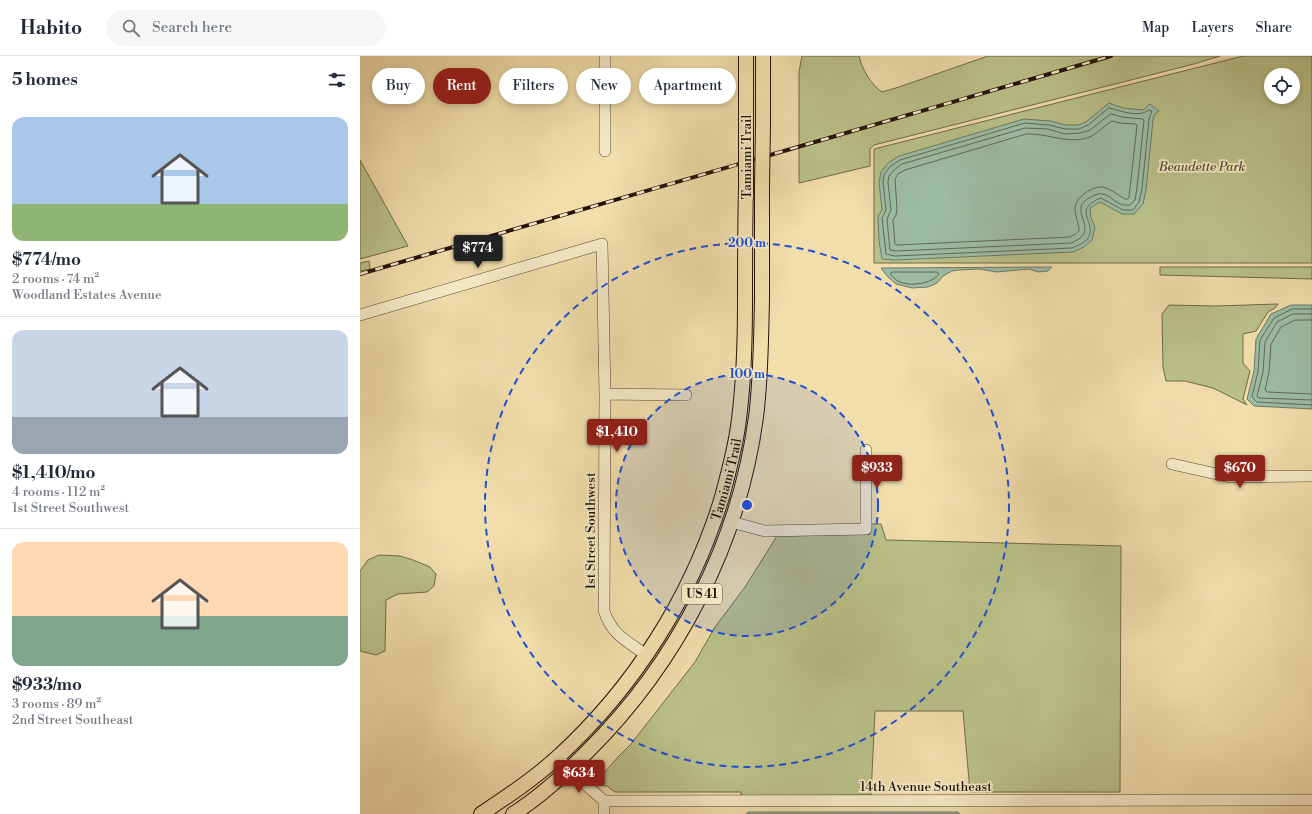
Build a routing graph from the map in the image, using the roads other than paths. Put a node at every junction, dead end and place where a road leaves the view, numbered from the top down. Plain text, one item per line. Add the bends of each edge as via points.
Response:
1 (605, 56) edge
2 (746, 56) edge
3 (763, 56) edge
4 (605, 151) dead end
5 (360, 315) edge
6 (606, 394) junction
7 (686, 395) dead end
8 (866, 450) dead end
9 (1172, 464) dead end
10 (1312, 476) edge
11 (731, 522) junction
12 (646, 655) junction
13 (558, 757) junction
14 (569, 770) junction
15 (1312, 800) edge
16 (604, 801) junction
17 (481, 814) edge
18 (513, 814) edge
19 (604, 814) edge

1 - 4 street
2 - 12 main road, Tamiami Trail / US 41, bridge via 743,381 734,450 715,518 691,578
3 - 11 main road, Tamiami Trail / US 41, bridge via 760,381 750,454
5 - 6 street, 1st Street Southwest via 602,244
6 - 7 street
6 - 12 street, 1st Street Southwest via 604,611 616,633
8 - 11 street via 866,529 765,531
9 - 10 street via 1230,477
11 - 14 main road, Tamiami Trail / US 41 via 703,591 665,657 622,715
12 - 13 main road, Tamiami Trail / US 41 via 607,707
13 - 14 street
13 - 17 main road, Tamiami Trail / US 41
14 - 16 street
14 - 18 main road, Tamiami Trail / US 41
15 - 16 street, 14th Avenue Southeast
16 - 19 street

